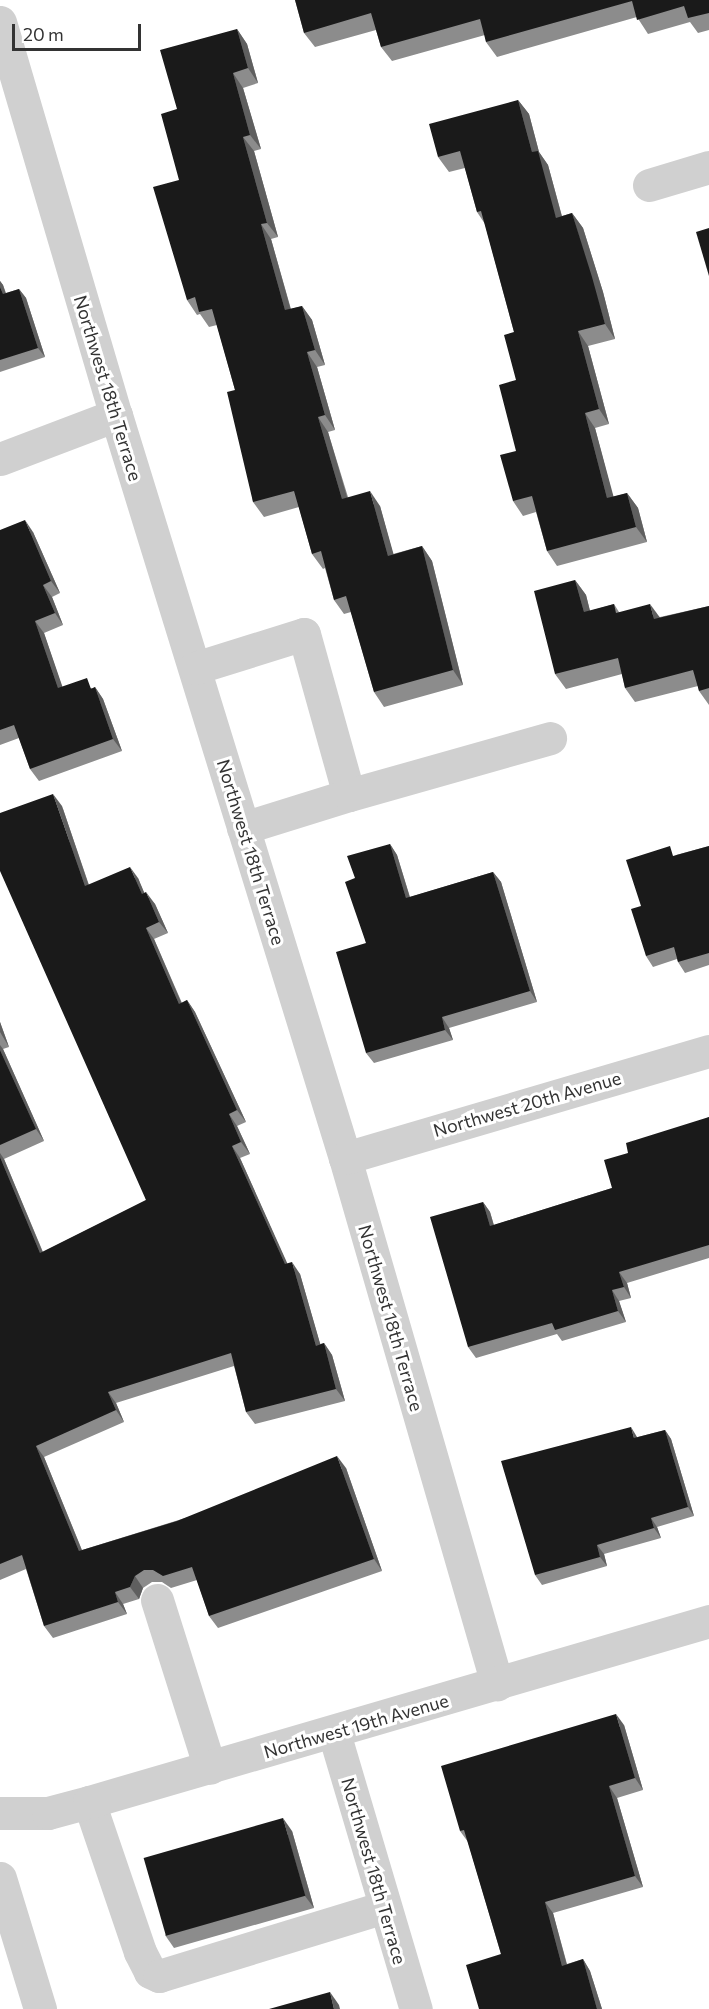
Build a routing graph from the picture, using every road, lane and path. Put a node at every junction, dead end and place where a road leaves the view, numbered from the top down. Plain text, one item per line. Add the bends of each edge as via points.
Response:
1 (0, 22) edge
2 (709, 167) edge
3 (649, 185) dead end
4 (116, 415) junction
5 (0, 459) edge
6 (195, 668) junction
7 (550, 738) dead end
8 (349, 795) junction
9 (243, 828) junction
10 (709, 1051) edge
11 (345, 1158) junction
12 (157, 1600) dead end
13 (709, 1621) edge
14 (497, 1684) junction
15 (334, 1733) junction
16 (210, 1768) junction
17 (89, 1802) junction
18 (0, 1813) edge
19 (0, 1878) edge
20 (384, 1907) junction
21 (40, 2009) edge
22 (416, 2009) edge

1 - 4 street, Northwest 18th Terrace
2 - 3 street
4 - 5 street
4 - 6 street, Northwest 18th Terrace
6 - 8 street via 304,634
6 - 9 street, Northwest 18th Terrace
7 - 8 street
8 - 9 street
9 - 11 street, Northwest 18th Terrace
10 - 11 street, Northwest 20th Avenue
11 - 14 street, Northwest 18th Terrace
12 - 16 street
13 - 14 street, Northwest 19th Avenue
14 - 15 street, Northwest 19th Avenue
15 - 16 street, Northwest 19th Avenue
15 - 20 street, Northwest 18th Terrace
16 - 17 street, Northwest 19th Avenue
17 - 18 street, Northwest 19th Avenue via 48,1813
17 - 20 street via 140,1952 150,1972 159,1976
19 - 21 street
20 - 22 street, Northwest 18th Terrace

